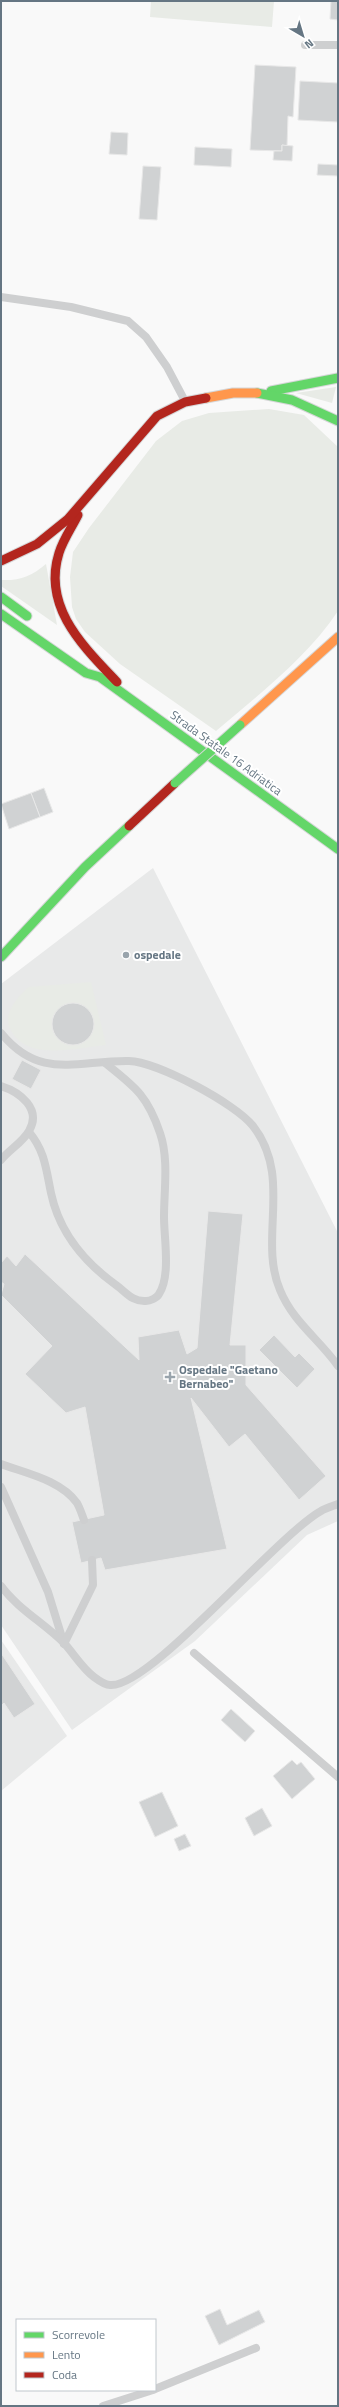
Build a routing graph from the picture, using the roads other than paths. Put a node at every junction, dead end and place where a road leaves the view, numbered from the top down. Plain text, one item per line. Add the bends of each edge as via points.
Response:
1 (305, 45) dead end
2 (338, 45) edge
3 (1, 297) edge
4 (338, 378) edge
5 (257, 393) junction
6 (185, 402) junction
7 (338, 421) edge
8 (85, 501) junction
9 (1, 561) edge
10 (1, 597) edge
11 (1, 614) edge
12 (38, 624) dead end
13 (10, 632) dead end
14 (338, 637) edge
15 (80, 655) dead end
16 (100, 677) junction
17 (136, 703) junction
18 (338, 849) edge
19 (1, 957) edge
20 (1, 1033) edge
21 (105, 1063) junction
22 (1, 1086) edge
23 (29, 1132) junction
24 (1, 1160) edge
25 (338, 1366) edge
26 (1, 1464) edge
27 (1, 1487) edge
28 (338, 1504) edge
29 (84, 1520) dead end
30 (92, 1560) dead end
31 (1, 1586) edge
32 (64, 1644) junction
33 (194, 1653) dead end
34 (338, 1777) edge
35 (256, 2348) dead end
36 (156, 2389) edge
37 (151, 2391) edge
38 (103, 2406) edge

1 - 2 lane
3 - 6 lane via 71,308 128,321 146,337 167,367
4 - 5 main road
5 - 6 main road via 233,393
5 - 7 main road via 292,400
6 - 8 main road via 166,410 150,422
8 - 9 main road via 68,519 37,544
8 - 17 main road via 58,554 54,578 56,599 75,638
10 - 12 main road
11 - 16 main road, Strada Statale 16 Adriatica via 86,673
13 - 17 main road via 86,680
14 - 19 main road, bridge via 85,867
15 - 16 main road, Strada Statale 16 Adriatica via 92,664
16 - 17 main road, Strada Statale 16 Adriatica
17 - 18 main road, Strada Statale 16 Adriatica
20 - 21 lane via 17,1050 44,1064
21 - 23 lane via 131,1082 145,1099 160,1134 165,1166 164,1217 167,1245 163,1285 159,1296 150,1301 130,1297 77,1250 58,1215 39,1143
21 - 25 lane via 130,1061 155,1067 233,1108 253,1126 267,1152 272,1178 275,1207 271,1261 279,1290 298,1323 325,1348
22 - 23 lane via 10,1088 32,1108 34,1120
23 - 24 lane
26 - 29 lane via 53,1484 66,1492 77,1503
27 - 32 lane via 48,1592
28 - 32 lane via 321,1511 286,1540 176,1644 132,1680 121,1685 108,1685 94,1678
30 - 32 lane via 93,1584
31 - 32 lane
33 - 34 lane
35 - 36 lane
37 - 38 lane

